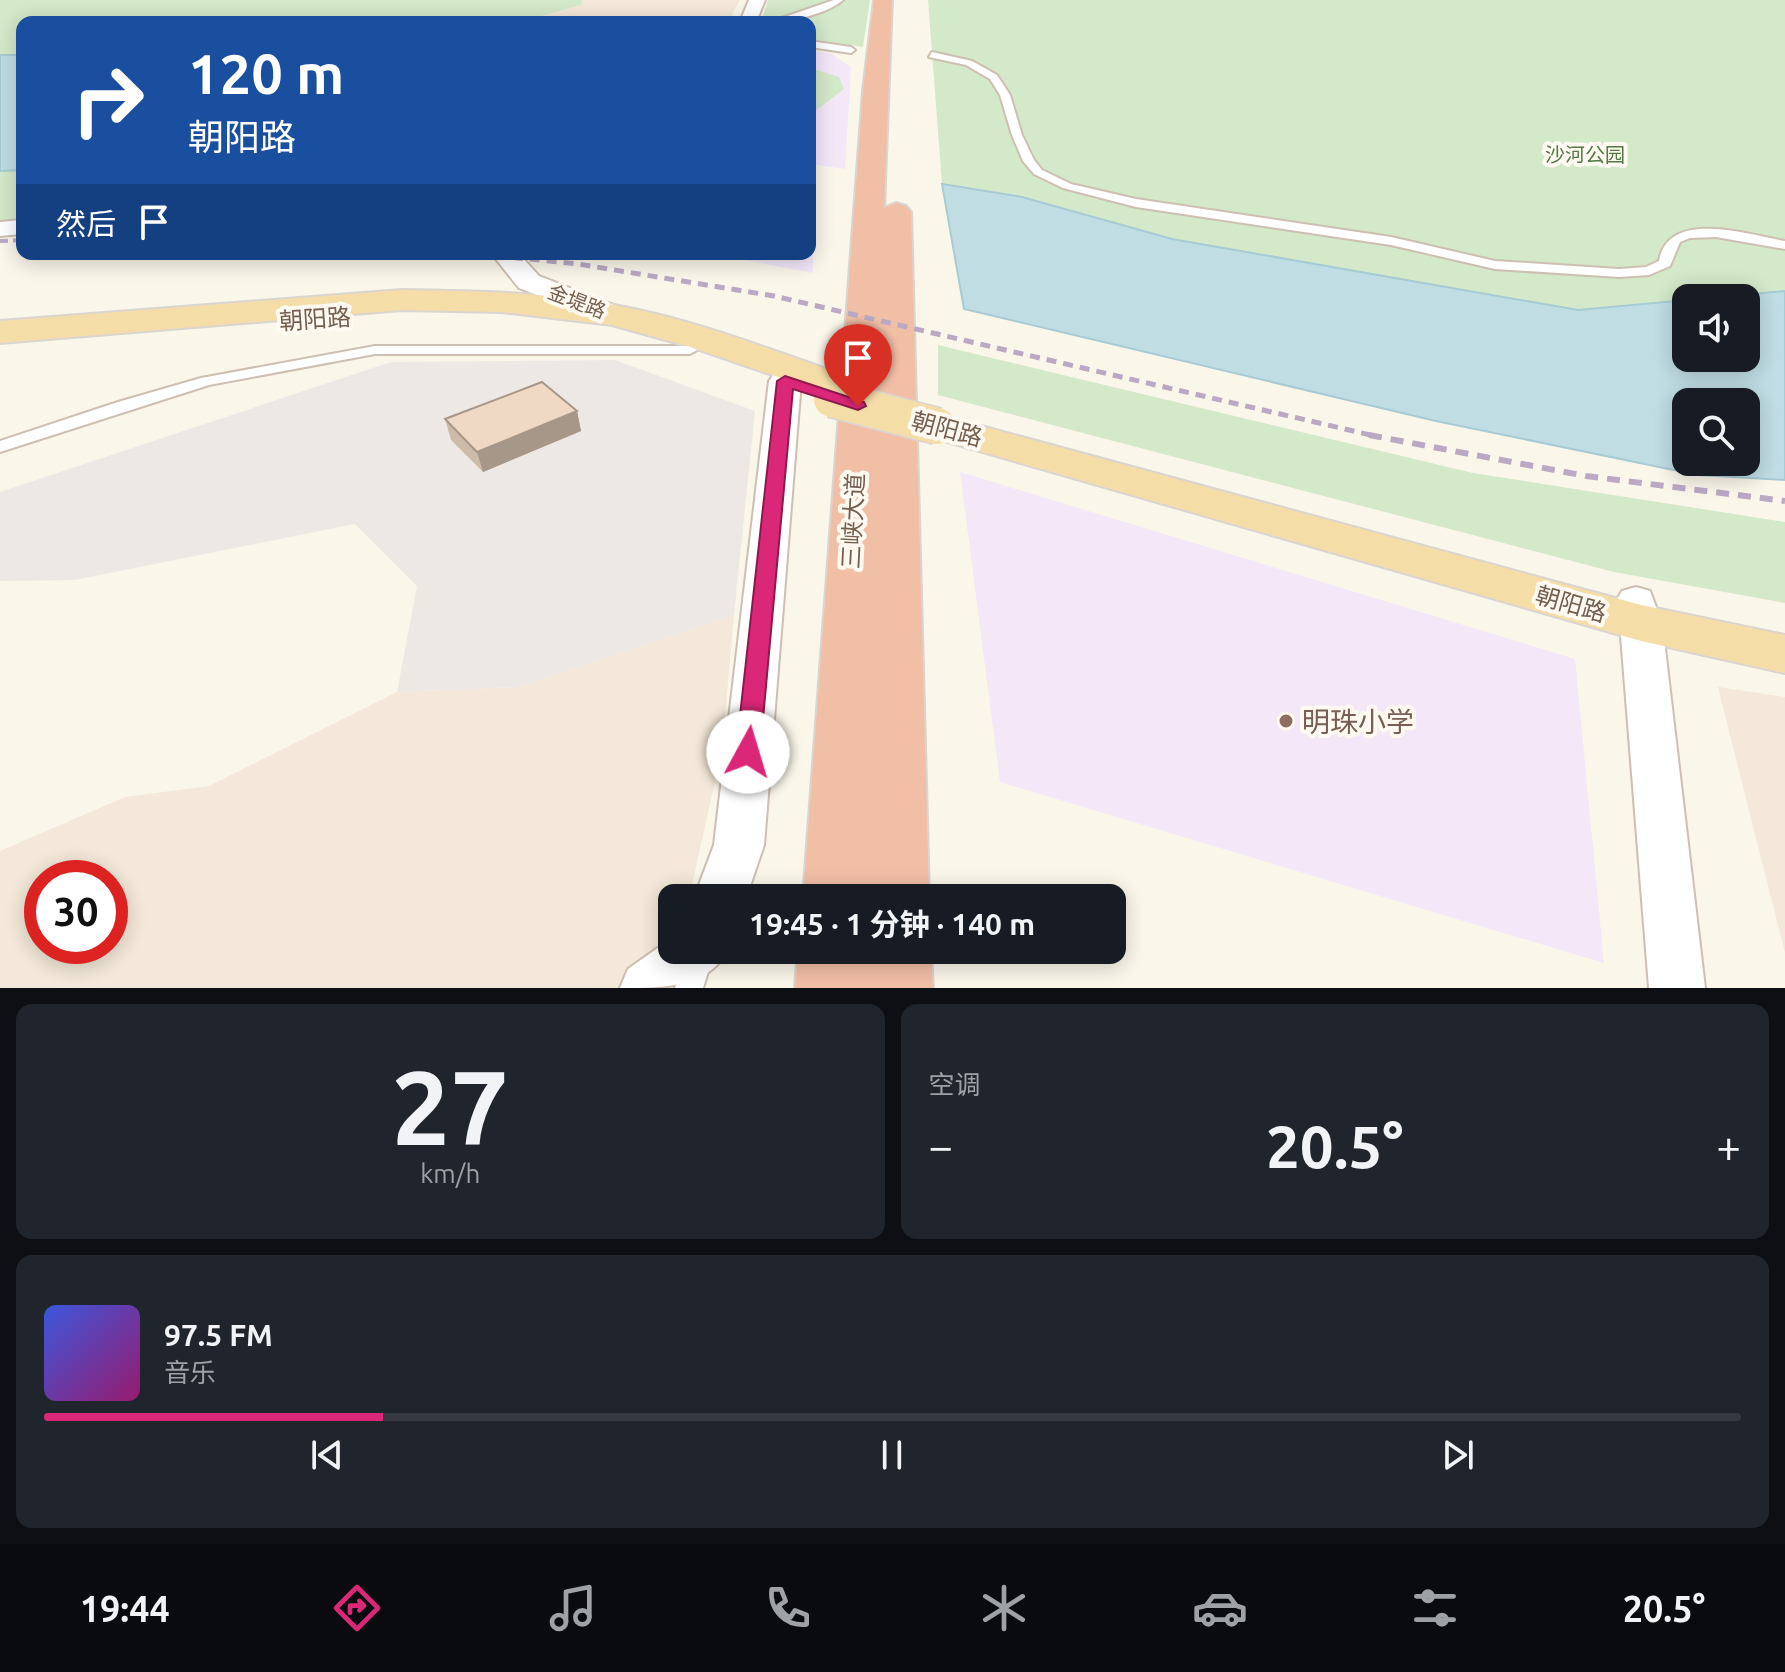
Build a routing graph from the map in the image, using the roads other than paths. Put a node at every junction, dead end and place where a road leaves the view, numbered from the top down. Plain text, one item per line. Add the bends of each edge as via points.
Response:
1 (839, 0) edge
2 (883, 0) edge
3 (899, 0) edge
4 (794, 16) edge
5 (816, 45) edge
6 (851, 50) dead end
7 (932, 55) dead end
8 (1785, 245) edge
9 (510, 260) edge
10 (614, 315) junction
11 (0, 332) edge
12 (0, 346) edge
13 (690, 350) junction
14 (785, 381) junction
15 (832, 392) junction
16 (0, 447) edge
17 (1638, 612) junction
18 (1785, 630) edge
19 (1785, 654) edge
20 (725, 884) edge
21 (836, 884) edge
22 (897, 884) edge
23 (697, 964) edge
24 (831, 964) edge
25 (897, 964) edge
26 (648, 988) edge
27 (830, 988) edge
28 (898, 988) edge
29 (1677, 988) edge

1 - 4 lane
2 - 21 highway, 三峡大道
3 - 22 highway, 三峡大道
5 - 6 lane
7 - 8 lane via 969,63 994,77 1038,172 1067,186 1136,203 1352,234 1520,268 1649,271 1665,263 1667,248 1679,237 1702,234
9 - 10 street, 金堤路 via 529,282
10 - 11 main road, 朝阳路 via 501,302 402,300
10 - 15 main road, 朝阳路 via 707,340
12 - 13 main road, 朝阳路 via 382,314 470,314 599,328
13 - 14 main road, 朝阳路
13 - 16 lane via 375,350 207,381
14 - 15 main road, 朝阳路
14 - 20 street via 739,845
15 - 17 main road, 朝阳路, bridge
17 - 18 main road, 朝阳路
17 - 19 main road, 朝阳路
17 - 29 street
23 - 26 street
24 - 27 highway
25 - 28 highway

